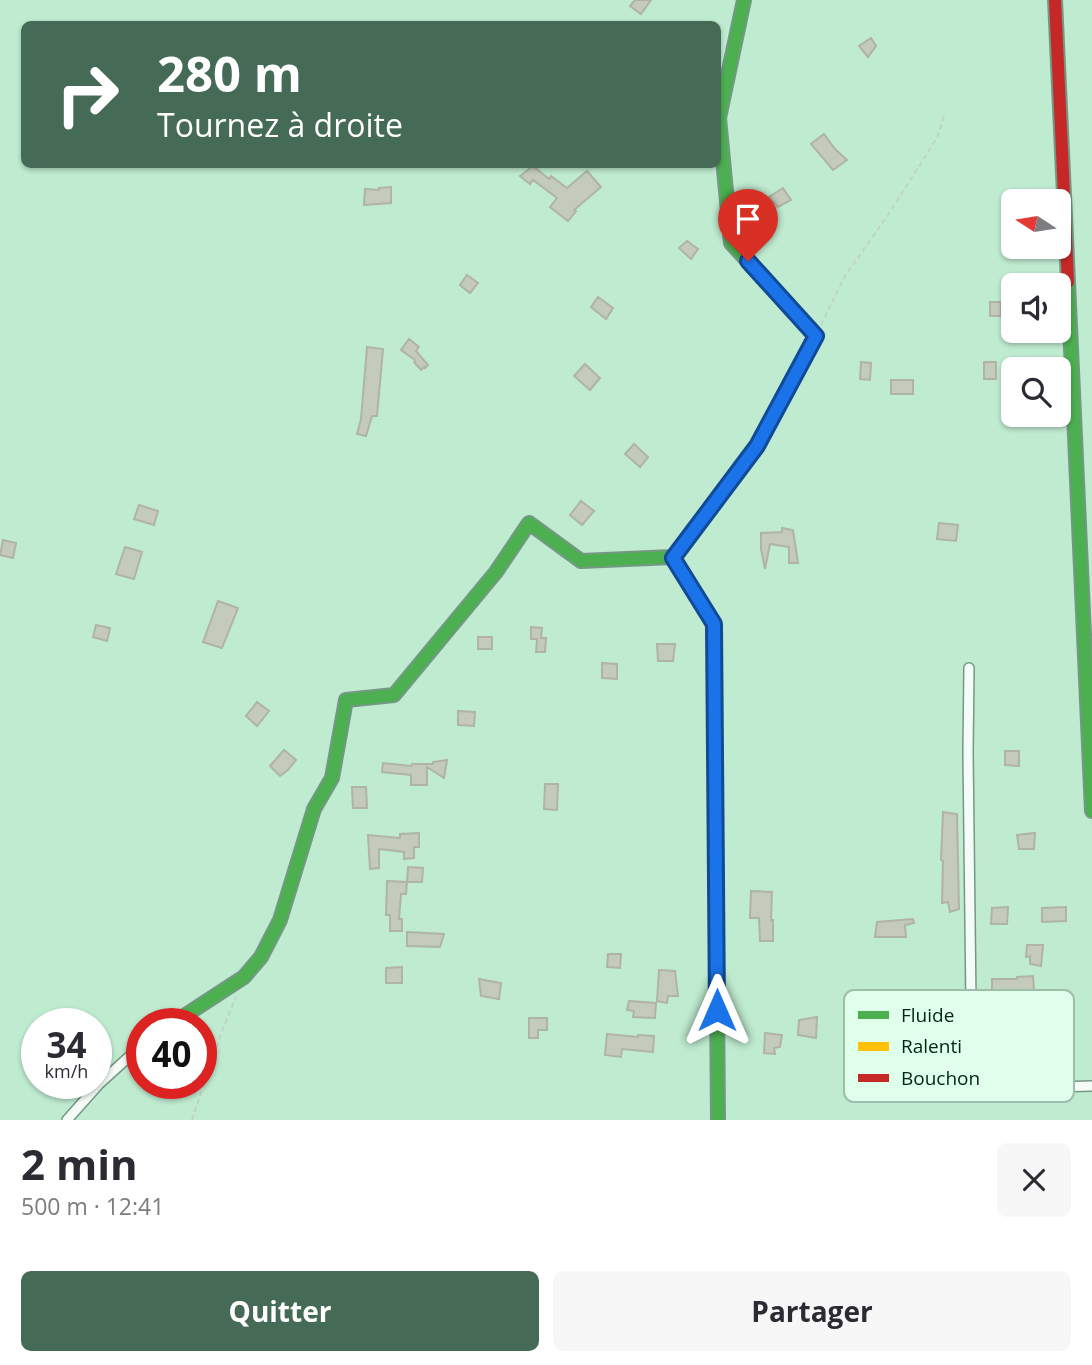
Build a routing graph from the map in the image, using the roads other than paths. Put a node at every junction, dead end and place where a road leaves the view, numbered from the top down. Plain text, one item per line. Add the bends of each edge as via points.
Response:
1 (744, 0) edge
2 (1055, 0) edge
3 (721, 109) edge
4 (721, 139) edge
5 (673, 558) junction
6 (969, 668) dead end
7 (1092, 811) edge
8 (971, 990) edge
9 (196, 1008) edge
10 (126, 1060) edge
11 (1074, 1086) edge
12 (1092, 1086) edge
13 (67, 1120) edge
14 (718, 1120) edge

1 - 3 street
2 - 7 street
4 - 5 street via 731,243 816,336 757,446
5 - 9 street via 581,561 529,523 496,572 394,695 346,700 332,778 314,809 280,920 261,957 244,976
5 - 14 street via 714,624
6 - 8 street
10 - 13 street
11 - 12 street

